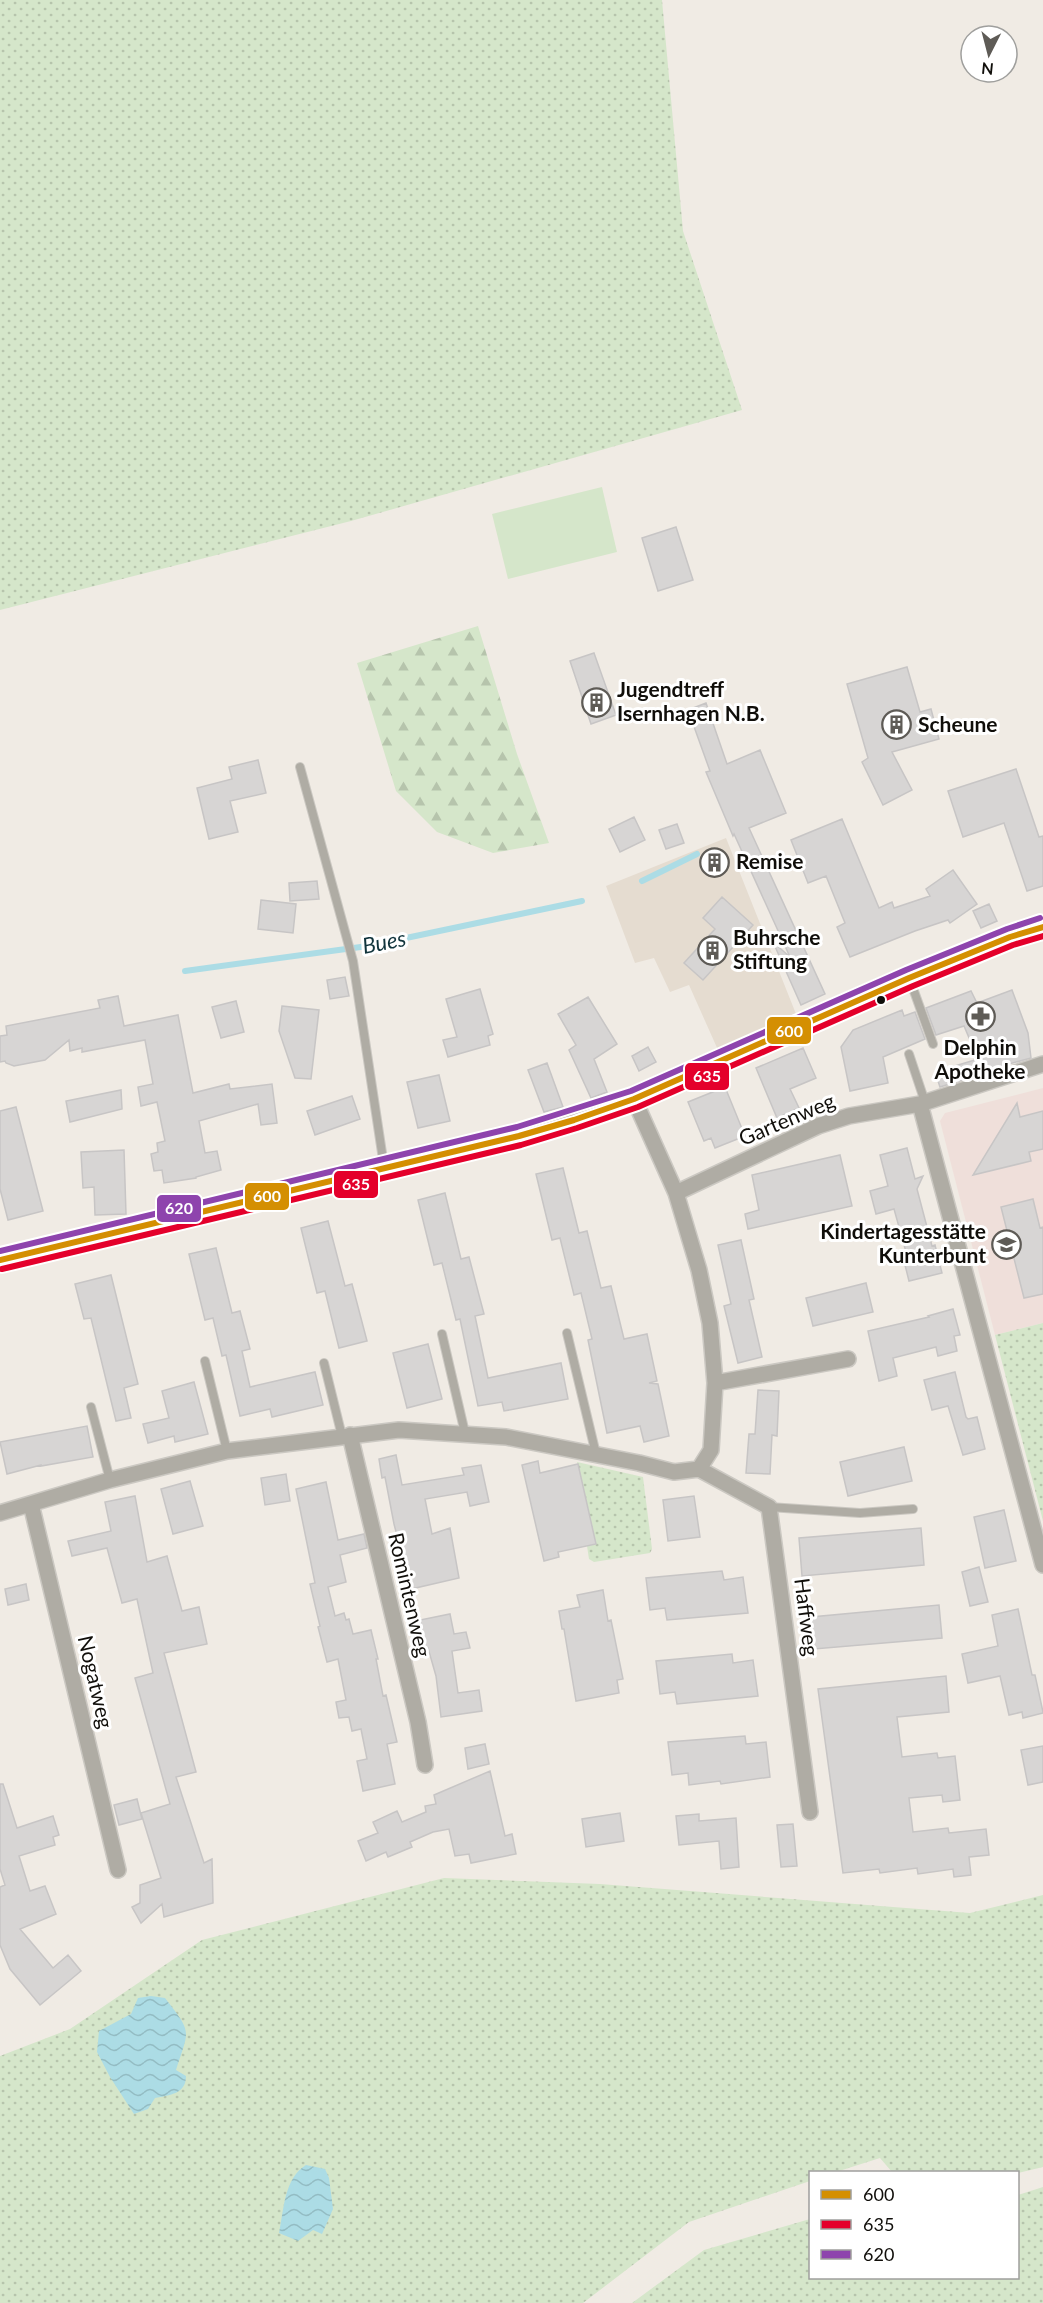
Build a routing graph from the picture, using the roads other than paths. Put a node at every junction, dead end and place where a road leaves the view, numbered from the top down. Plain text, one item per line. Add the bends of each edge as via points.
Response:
1 (300, 767) dead end
2 (1043, 927) edge
3 (909, 978) junction
4 (933, 1044) dead end
5 (909, 1054) dead end
6 (1040, 1064) edge
7 (634, 1099) junction
8 (922, 1103) junction
9 (384, 1168) junction
10 (676, 1193) junction
11 (0, 1260) edge
12 (567, 1333) dead end
13 (442, 1334) dead end
14 (848, 1359) dead end
15 (205, 1361) dead end
16 (324, 1363) dead end
17 (715, 1383) junction
18 (91, 1407) dead end
19 (465, 1433) junction
20 (346, 1436) junction
21 (227, 1451) junction
22 (596, 1455) junction
23 (699, 1470) junction
24 (110, 1480) junction
25 (31, 1504) junction
26 (769, 1507) junction
27 (914, 1509) dead end
28 (0, 1513) edge
29 (1043, 1565) edge
30 (425, 1765) dead end
31 (810, 1812) dead end
32 (118, 1870) dead end

1 - 9 lane via 351,954
2 - 3 main road
3 - 4 lane
3 - 7 main road
5 - 8 lane
6 - 8 street, Gartenweg
7 - 9 main road via 519,1136
7 - 10 street
8 - 10 street, Gartenweg via 849,1116 818,1126
8 - 29 street
9 - 11 main road
10 - 17 street via 710,1323
12 - 22 lane
13 - 19 lane
14 - 17 street
15 - 21 lane
16 - 20 lane
17 - 23 street via 711,1450
18 - 24 lane
19 - 20 street via 399,1430
19 - 22 street
20 - 21 street
20 - 30 street, Romintenweg via 418,1722
21 - 24 street
22 - 23 street via 675,1472
23 - 26 street
24 - 25 street
25 - 28 street
25 - 32 street, Nogatweg
26 - 27 lane via 860,1513
26 - 31 street, Haffweg

